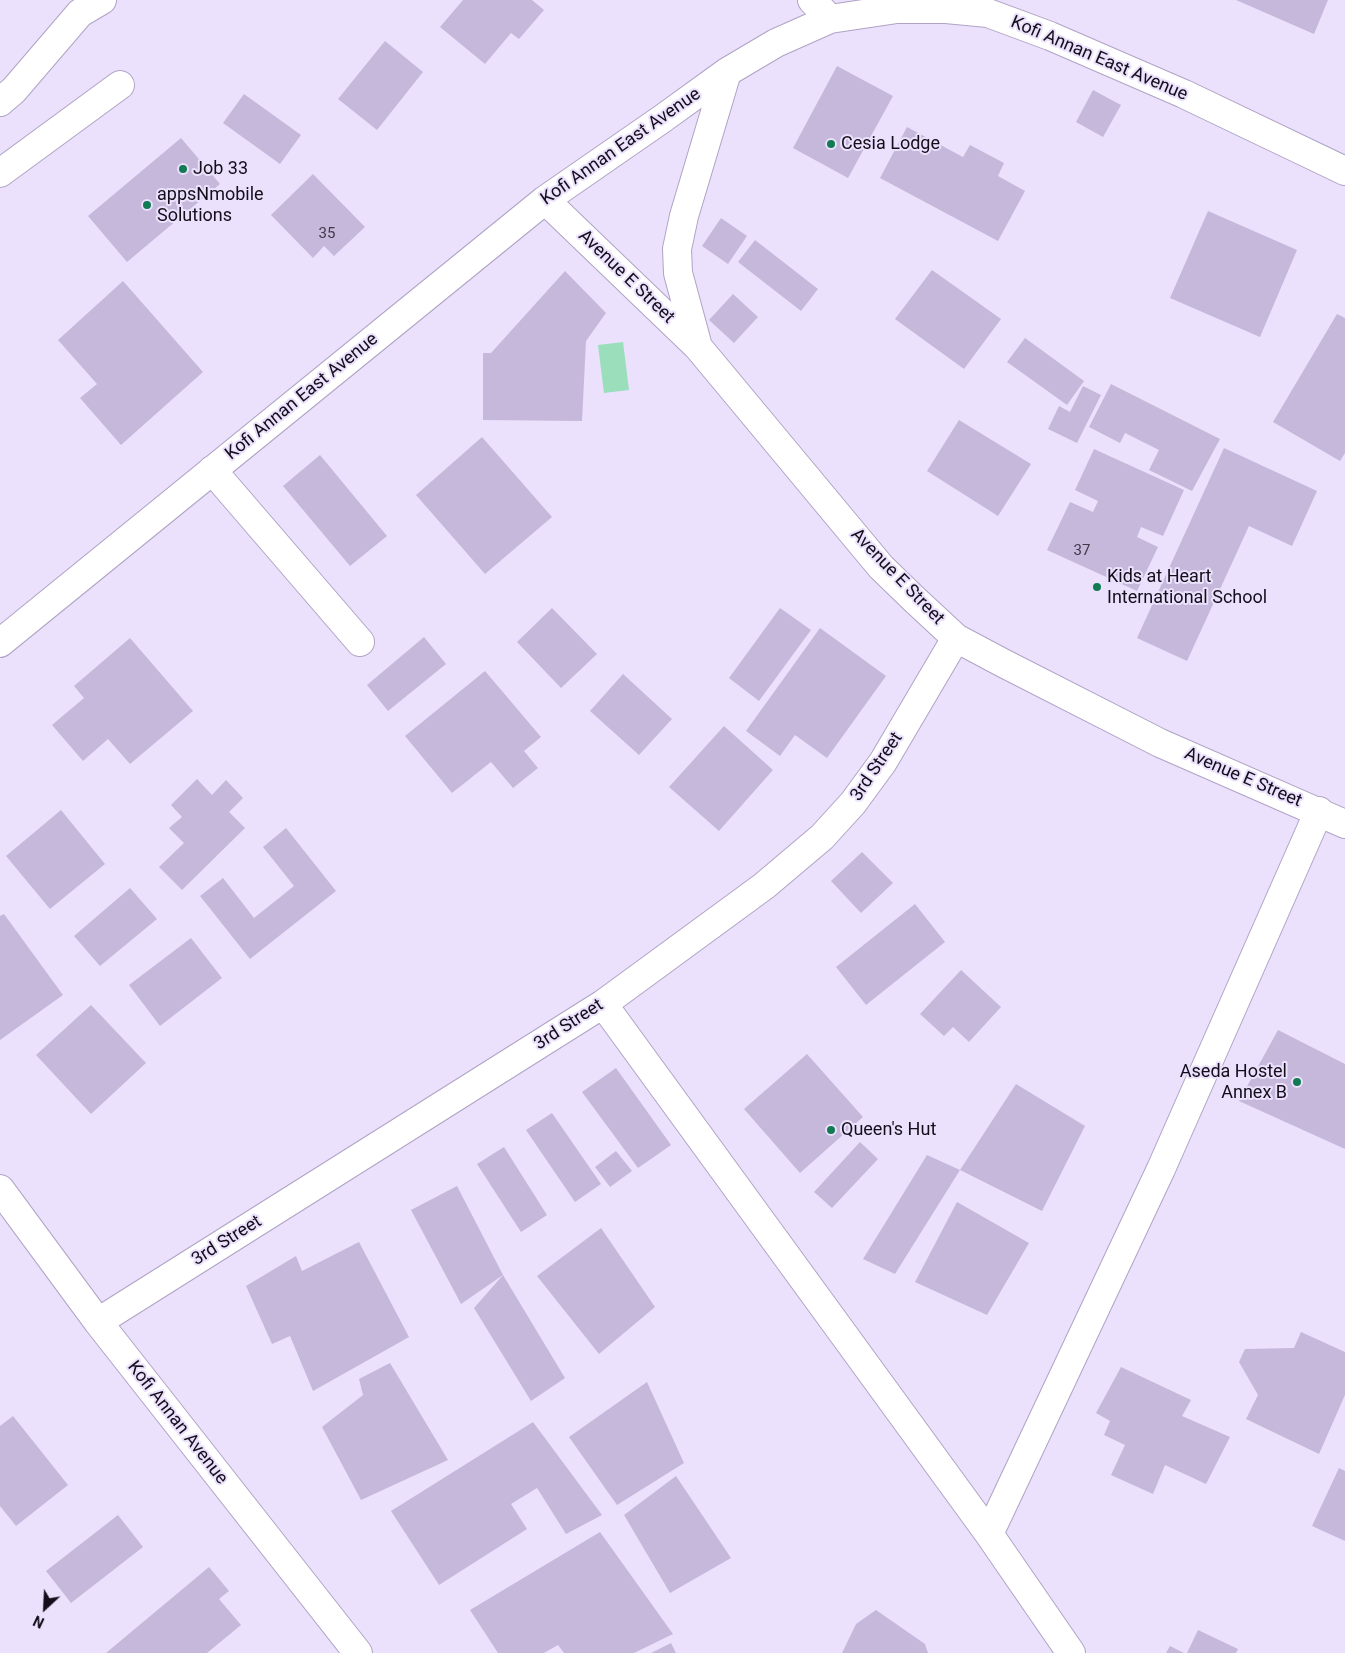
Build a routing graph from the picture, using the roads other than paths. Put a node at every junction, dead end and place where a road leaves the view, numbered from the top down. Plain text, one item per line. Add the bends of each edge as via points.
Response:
1 (102, 0) edge
2 (821, 9) edge
3 (727, 72) junction
4 (120, 85) dead end
5 (0, 102) edge
6 (1345, 171) edge
7 (0, 173) edge
8 (545, 200) junction
9 (698, 347) junction
10 (212, 470) junction
11 (956, 638) junction
12 (360, 642) dead end
13 (0, 644) edge
14 (1319, 811) junction
15 (1345, 824) edge
16 (603, 1004) junction
17 (0, 1189) edge
18 (98, 1322) junction
19 (989, 1534) junction
20 (358, 1653) edge
21 (1072, 1653) edge

1 - 5 street via 80,13
2 - 3 street, Kofi Annan East Avenue via 776,43
2 - 6 street, Kofi Annan East Avenue via 946,9 988,13 1184,94
3 - 8 street, Kofi Annan East Avenue
3 - 9 street via 677,249 678,273
4 - 7 street
8 - 9 street, Avenue E Street
8 - 10 street, Kofi Annan East Avenue
9 - 11 street, Avenue E Street via 881,567
10 - 12 street
10 - 13 street, Kofi Annan East Avenue
11 - 14 street, Avenue E Street via 1160,743
11 - 16 street, 3rd Street via 883,762 853,803 822,837 764,886
14 - 15 street, Avenue E Street
14 - 19 street via 1161,1169
16 - 18 street, 3rd Street
16 - 19 street
17 - 18 street, Kofi Annan Avenue
18 - 20 street, Kofi Annan Avenue
19 - 21 street

